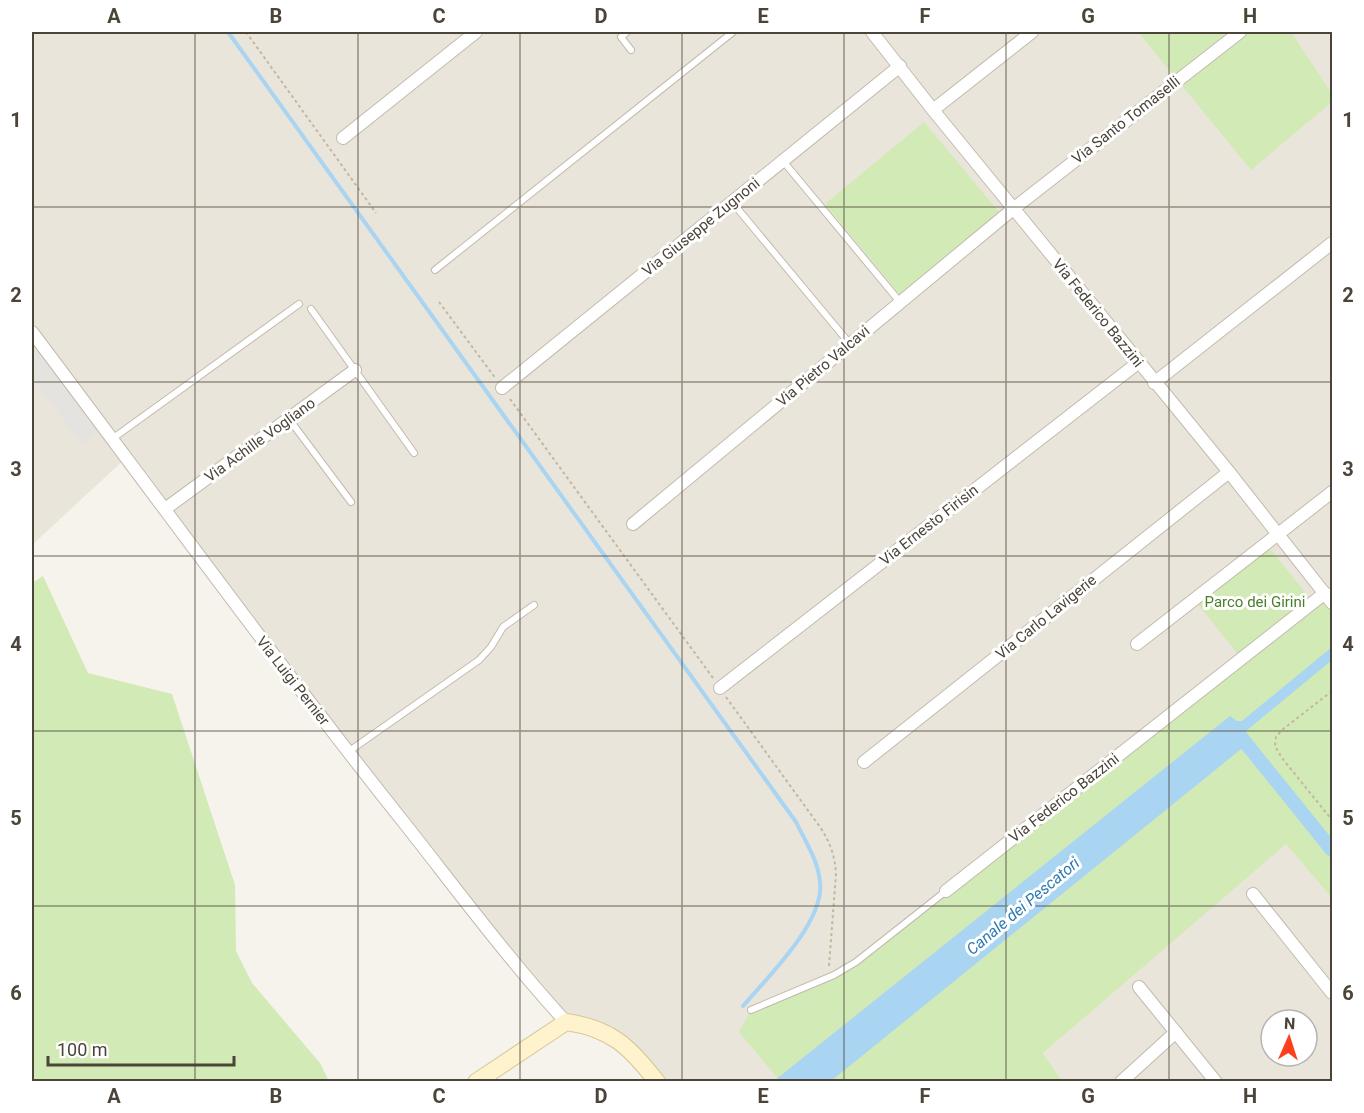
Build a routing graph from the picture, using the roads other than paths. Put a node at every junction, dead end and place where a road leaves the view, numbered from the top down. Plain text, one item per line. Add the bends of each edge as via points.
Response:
1 (476, 32) edge
2 (627, 32) edge
3 (733, 32) edge
4 (872, 32) edge
5 (1032, 32) edge
6 (1240, 32) edge
7 (631, 50) dead end
8 (900, 66) junction
9 (933, 110) junction
10 (344, 138) dead end
11 (783, 161) junction
12 (732, 202) junction
13 (1013, 209) junction
14 (1332, 243) edge
15 (435, 270) dead end
16 (900, 302) junction
17 (299, 304) dead end
18 (311, 309) dead end
19 (32, 332) edge
20 (850, 344) junction
21 (1139, 362) junction
22 (355, 370) junction
23 (1155, 383) junction
24 (502, 388) road end
25 (289, 419) junction
26 (112, 440) junction
27 (414, 453) dead end
28 (1229, 472) junction
29 (1332, 492) edge
30 (351, 502) dead end
31 (165, 510) junction
32 (633, 524) dead end
33 (1279, 535) junction
34 (1329, 598) edge
35 (534, 605) dead end
36 (1137, 644) dead end
37 (720, 688) road end
38 (348, 752) junction
39 (864, 762) dead end
40 (946, 891) joint
41 (1253, 894) dead end
42 (1139, 987) dead end
43 (1332, 993) edge
44 (751, 1010) dead end
45 (566, 1022) junction
46 (1176, 1032) junction
47 (476, 1082) edge
48 (657, 1082) edge
49 (1121, 1082) edge
50 (1216, 1082) edge

1 - 10 street
2 - 7 lane via 621,37
3 - 15 lane
4 - 8 street, Via Federico Bazzini
5 - 9 street
6 - 13 street, Via Santo Tomaselli
8 - 9 street, Via Federico Bazzini
8 - 11 street, Via Giuseppe Zugnoni
9 - 13 street, Via Federico Bazzini
11 - 12 street, Via Giuseppe Zugnoni
11 - 16 lane
12 - 20 lane
12 - 24 street, Via Giuseppe Zugnoni
13 - 16 street, Via Pietro Valcavi
13 - 21 street, Via Federico Bazzini
14 - 23 street
16 - 20 street, Via Pietro Valcavi
17 - 26 lane
18 - 22 lane
19 - 26 street, Via Luigi Pernier
20 - 32 street, Via Pietro Valcavi
21 - 23 street, Via Federico Bazzini
21 - 37 street, Via Ernesto Firisin
22 - 25 street, Via Achille Vogliano
22 - 27 lane
23 - 28 street, Via Federico Bazzini
25 - 30 lane
25 - 31 street, Via Achille Vogliano
26 - 31 street, Via Luigi Pernier
28 - 33 street, Via Federico Bazzini
28 - 39 street, Via Carlo Lavigerie
29 - 33 street
31 - 38 street, Via Luigi Pernier
33 - 34 street, Via Federico Bazzini
33 - 36 street
34 - 40 street, Via Federico Bazzini
35 - 38 lane via 503,627 479,660
38 - 45 street, Via Luigi Pernier via 516,965
40 - 44 lane via 856,962
41 - 43 street
42 - 46 street
45 - 47 street
45 - 48 street via 602,1030 622,1042
46 - 49 street
46 - 50 street

